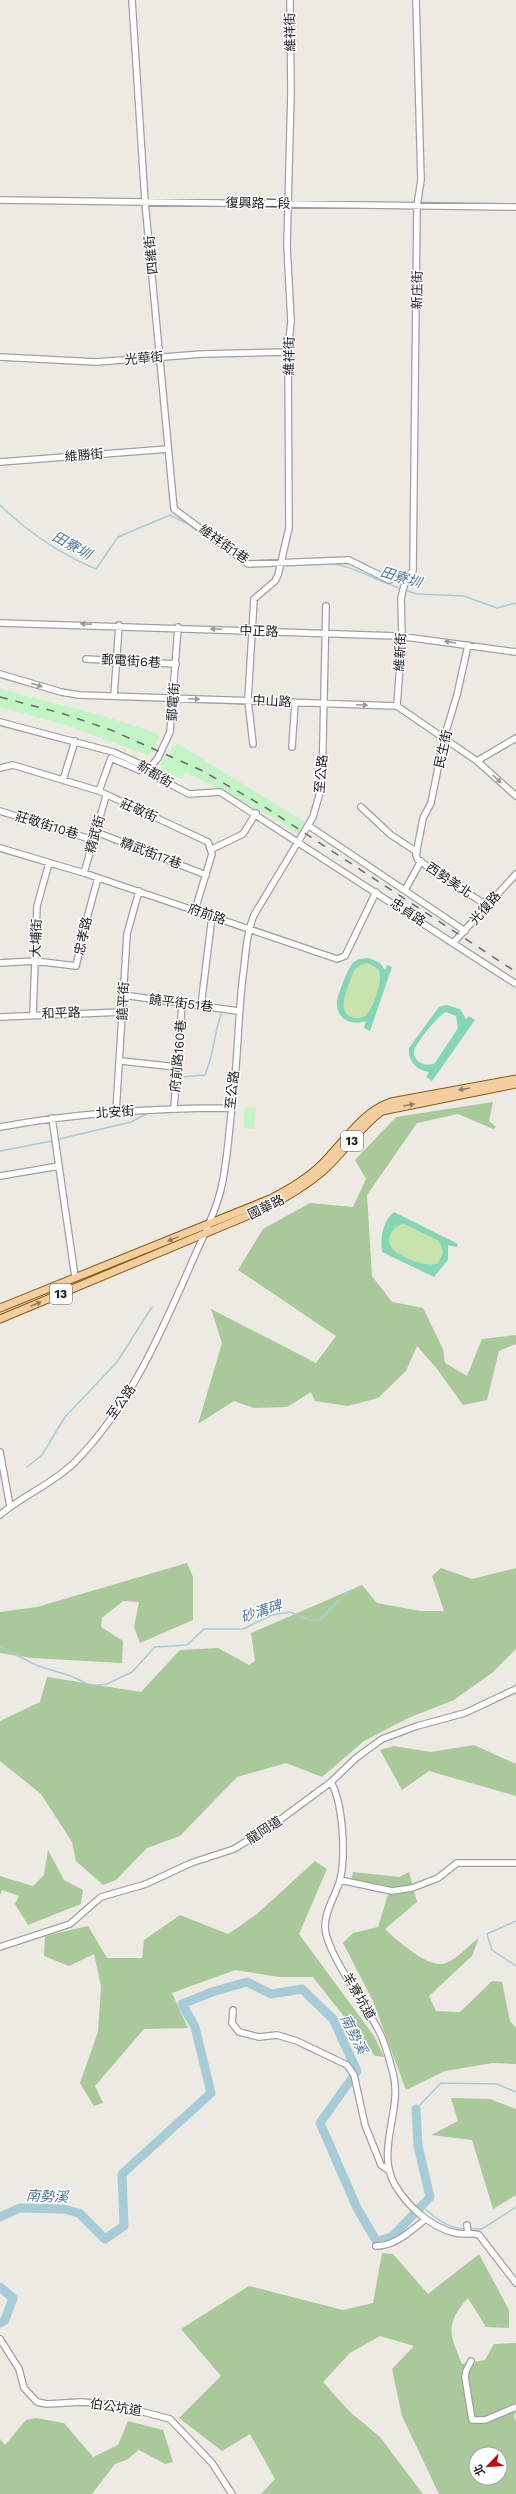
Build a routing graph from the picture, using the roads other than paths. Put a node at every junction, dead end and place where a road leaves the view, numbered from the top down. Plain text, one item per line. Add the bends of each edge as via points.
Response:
1 (132, 0) edge
2 (290, 0) edge
3 (416, 0) edge
4 (0, 200) edge
5 (146, 202) junction
6 (287, 204) junction
7 (417, 206) junction
8 (516, 207) edge
9 (288, 352) junction
10 (160, 356) junction
11 (0, 357) edge
12 (168, 449) junction
13 (0, 462) edge
14 (174, 509) joint
15 (280, 562) junction
16 (407, 577) junction
17 (401, 598) joint
18 (326, 606) dead end
19 (0, 623) edge
20 (119, 625) junction
21 (178, 627) junction
22 (251, 630) junction
23 (325, 633) junction
24 (402, 636) junction
25 (468, 645) junction
26 (516, 652) edge
27 (86, 659) dead end
28 (117, 660) junction
29 (176, 664) junction
30 (0, 674) edge
31 (114, 696) junction
32 (172, 698) junction
33 (248, 700) junction
34 (295, 702) junction
35 (323, 704) junction
36 (397, 706) junction
37 (0, 722) edge
38 (444, 738) junction
39 (516, 738) edge
40 (75, 741) junction
41 (253, 744) dead end
42 (292, 747) dead end
43 (477, 761) junction
44 (0, 768) edge
45 (148, 770) junction
46 (63, 780) junction
47 (98, 791) junction
48 (106, 796) junction
49 (516, 796) edge
50 (361, 807) dead end
51 (0, 811) edge
52 (256, 814) junction
53 (308, 826) junction
54 (96, 832) junction
55 (93, 840) junction
56 (299, 842) junction
57 (0, 848) edge
58 (212, 848) junction
59 (417, 852) junction
60 (421, 861) junction
61 (49, 863) junction
62 (84, 873) junction
63 (516, 874) edge
64 (206, 875) junction
65 (98, 878) junction
66 (405, 890) junction
67 (138, 891) junction
68 (376, 892) junction
69 (486, 905) junction
70 (195, 910) junction
71 (212, 916) junction
72 (248, 929) junction
73 (465, 931) junction
74 (454, 942) junction
75 (35, 961) junction
76 (0, 963) edge
77 (516, 984) edge
78 (124, 995) junction
79 (182, 1004) junction
80 (201, 1006) junction
81 (238, 1011) junction
82 (122, 1012) junction
83 (33, 1014) junction
84 (0, 1017) edge
85 (121, 1061) junction
86 (178, 1067) junction
87 (516, 1079) edge
88 (516, 1084) edge
89 (174, 1108) junction
90 (230, 1108) junction
91 (116, 1112) junction
92 (52, 1118) junction
93 (0, 1127) edge
94 (58, 1166) junction
95 (322, 1169) junction
96 (0, 1176) edge
97 (210, 1224) junction
98 (203, 1236) junction
99 (75, 1277) junction
100 (0, 1308) edge
101 (0, 1319) edge
102 (0, 1452) edge
103 (10, 1506) junction
104 (0, 1515) edge
105 (516, 1689) edge
106 (331, 1782) junction
107 (516, 1863) edge
108 (340, 1880) junction
109 (0, 1947) edge
110 (233, 2010) dead end
111 (388, 2170) junction
112 (424, 2217) junction
113 (467, 2225) dead end
114 (468, 2234) junction
115 (376, 2246) dead end
116 (516, 2283) edge
117 (0, 2340) edge
118 (471, 2361) dead end
119 (516, 2406) edge
120 (232, 2494) edge

1 - 5 street, 四維街
2 - 6 street, 維祥街 via 291,85
3 - 7 street, 新庄街 via 422,180
4 - 5 street, 復興路二段
5 - 6 street, 復興路二段
5 - 10 street, 四維街
6 - 7 street, 復興路二段
6 - 9 street, 維祥街 via 291,321
7 - 8 street, 復興路二段
7 - 16 street, 新庄街 via 413,571
9 - 10 street, 光華街
9 - 15 street, 維祥街 via 289,528
10 - 11 street, 光華街 via 96,362
10 - 12 street, 四維街
12 - 13 street, 維勝街
12 - 14 street, 四維街
14 - 15 street, 維祥街1巷 via 248,564
15 - 16 street, 維祥街1巷 via 349,560 389,580 405,574
15 - 22 street, 維祥街 via 275,581 254,599
16 - 17 street, 新庄街
17 - 24 street, 維新街
18 - 23 street, 至公路
20 -> 19 street, 中正路
20 - 21 street, 中正路
20 - 28 street
22 -> 21 street, 中正路
21 - 29 street, 郵電街
22 - 23 street, 中正路
22 - 33 street, 維祥街
23 - 24 street, 中正路
23 - 35 street, 至公路
25 -> 24 street, 中正路
24 - 36 street, 維新街
25 - 26 street, 中正路
25 - 38 street, 民生街
27 - 28 street, 郵電街6巷
28 - 29 street, 郵電街6巷
28 - 31 street
29 - 32 street, 郵電街
30 -> 31 street, 中山路 via 61,692
31 - 32 street, 中山路
32 -> 33 street, 中山路
32 - 45 street, 郵電街 via 170,732 158,758
33 - 34 street, 中山路
33 - 41 street, 維祥街
34 - 35 street, 中山路
34 - 42 street
35 -> 36 street, 中山路
35 - 53 street, 至公路 via 322,785 319,802
36 - 38 street
37 - 40 street, 新都街
38 - 43 street
38 - 59 street, 民生街 via 431,803 422,818
39 - 43 street
40 - 45 street, 新都街 via 113,752
40 - 46 street
43 -> 49 street
44 - 46 street, 莊敬街 via 13,765
45 - 47 street via 139,770 111,758
45 - 52 street, 新都街 via 189,794 220,792
46 - 47 street, 莊敬街
47 - 48 street, 莊敬街
48 - 54 street, 精武街
48 - 58 street, 莊敬街 via 196,835 208,842
50 - 59 street, 西勢美北 via 391,835
51 - 55 street, 莊敬街10巷
52 - 56 street, 新都街
52 - 58 street via 243,834
53 - 56 street, 至公路
53 - 66 street
54 - 55 street, 精武街
54 - 64 street, 精武街17巷
55 - 62 street, 精武街
56 - 68 street, 忠貞路
56 - 72 street, 至公路 via 254,914
57 - 61 street, 府前路
58 - 64 street
59 - 60 street, 西勢美北 via 416,855
60 - 66 street
60 - 69 street, 西勢美北
61 - 62 street, 府前路
61 - 75 street, 大埔街 via 37,906
62 - 65 street, 府前路
63 - 69 street, 光復路
64 - 70 street
65 - 67 street, 府前路
65 - 75 street, 忠孝路 via 76,966
66 - 73 street
67 - 70 street, 府前路
67 - 78 street, 饒平街 via 127,934
68 - 72 street, 府前路 via 345,956 341,959
68 - 74 street, 忠貞路
69 - 73 street, 光復路
70 - 71 street, 府前路
71 - 72 street, 府前路
71 - 80 street, 府前路160巷
72 - 81 street, 至公路
73 - 74 street, 光復路
74 - 77 street, 忠貞路
75 - 76 street, 忠孝路
75 - 83 street, 大埔街
78 - 79 street, 饒平街51巷
78 - 82 street, 饒平街
79 - 80 street, 饒平街51巷
79 - 86 street, 府前路160巷
80 - 81 street, 饒平街51巷
81 - 90 street, 至公路 via 233,1099
82 - 83 street, 和平路
82 - 85 street, 饒平街
83 - 84 street, 和平路
85 - 86 street
85 - 91 street, 饒平街
86 - 89 street, 府前路160巷
87 -> 95 main road, 國華路 / 13 via 380,1105 368,1114
95 -> 88 main road, 國華路 / 13 via 382,1111
89 - 90 street, 北安街
89 - 91 street, 北安街
90 - 97 street, 至公路 via 221,1189
91 - 92 street, 北安街
92 - 93 street, 北安街
92 - 94 street
94 - 96 street
94 - 99 street
95 - 97 main road, 國華路 / 13 via 270,1200
95 - 98 main road, 國華路 / 13 via 296,1192
97 - 98 street, 至公路
97 -> 99 main road, 國華路 / 13
101 -> 98 main road, 國華路 / 13
98 - 103 street, 至公路 via 136,1380 93,1441 67,1469 37,1491
99 - 100 main road, 國華路 / 13
102 - 103 street
103 - 104 street, 至公路
105 - 106 street, 龍岡道 via 465,1713 382,1739 356,1758
106 - 108 street, 羊寮坑道 via 336,1791 341,1830
106 - 109 street, 龍岡道 via 277,1822 234,1849 191,1863 160,1879 100,1897 70,1924
107 - 108 street via 457,1863 438,1878 412,1888 392,1890
108 - 111 street, 羊寮坑道 via 326,1915 326,1936 380,2033 393,2074 396,2098 389,2130
110 - 111 street via 232,2023 239,2032 259,2037 277,2035 297,2040 347,2065 354,2075 365,2125 381,2165
111 - 112 street via 403,2196
112 - 114 street via 447,2230
112 - 115 street via 397,2241
113 - 114 street
114 - 116 street via 479,2235
117 - 120 street, 伯公坑道 via 19,2369 24,2388 37,2402 117,2405 170,2419 212,2463
118 - 119 street via 466,2377 472,2420 485,2420

